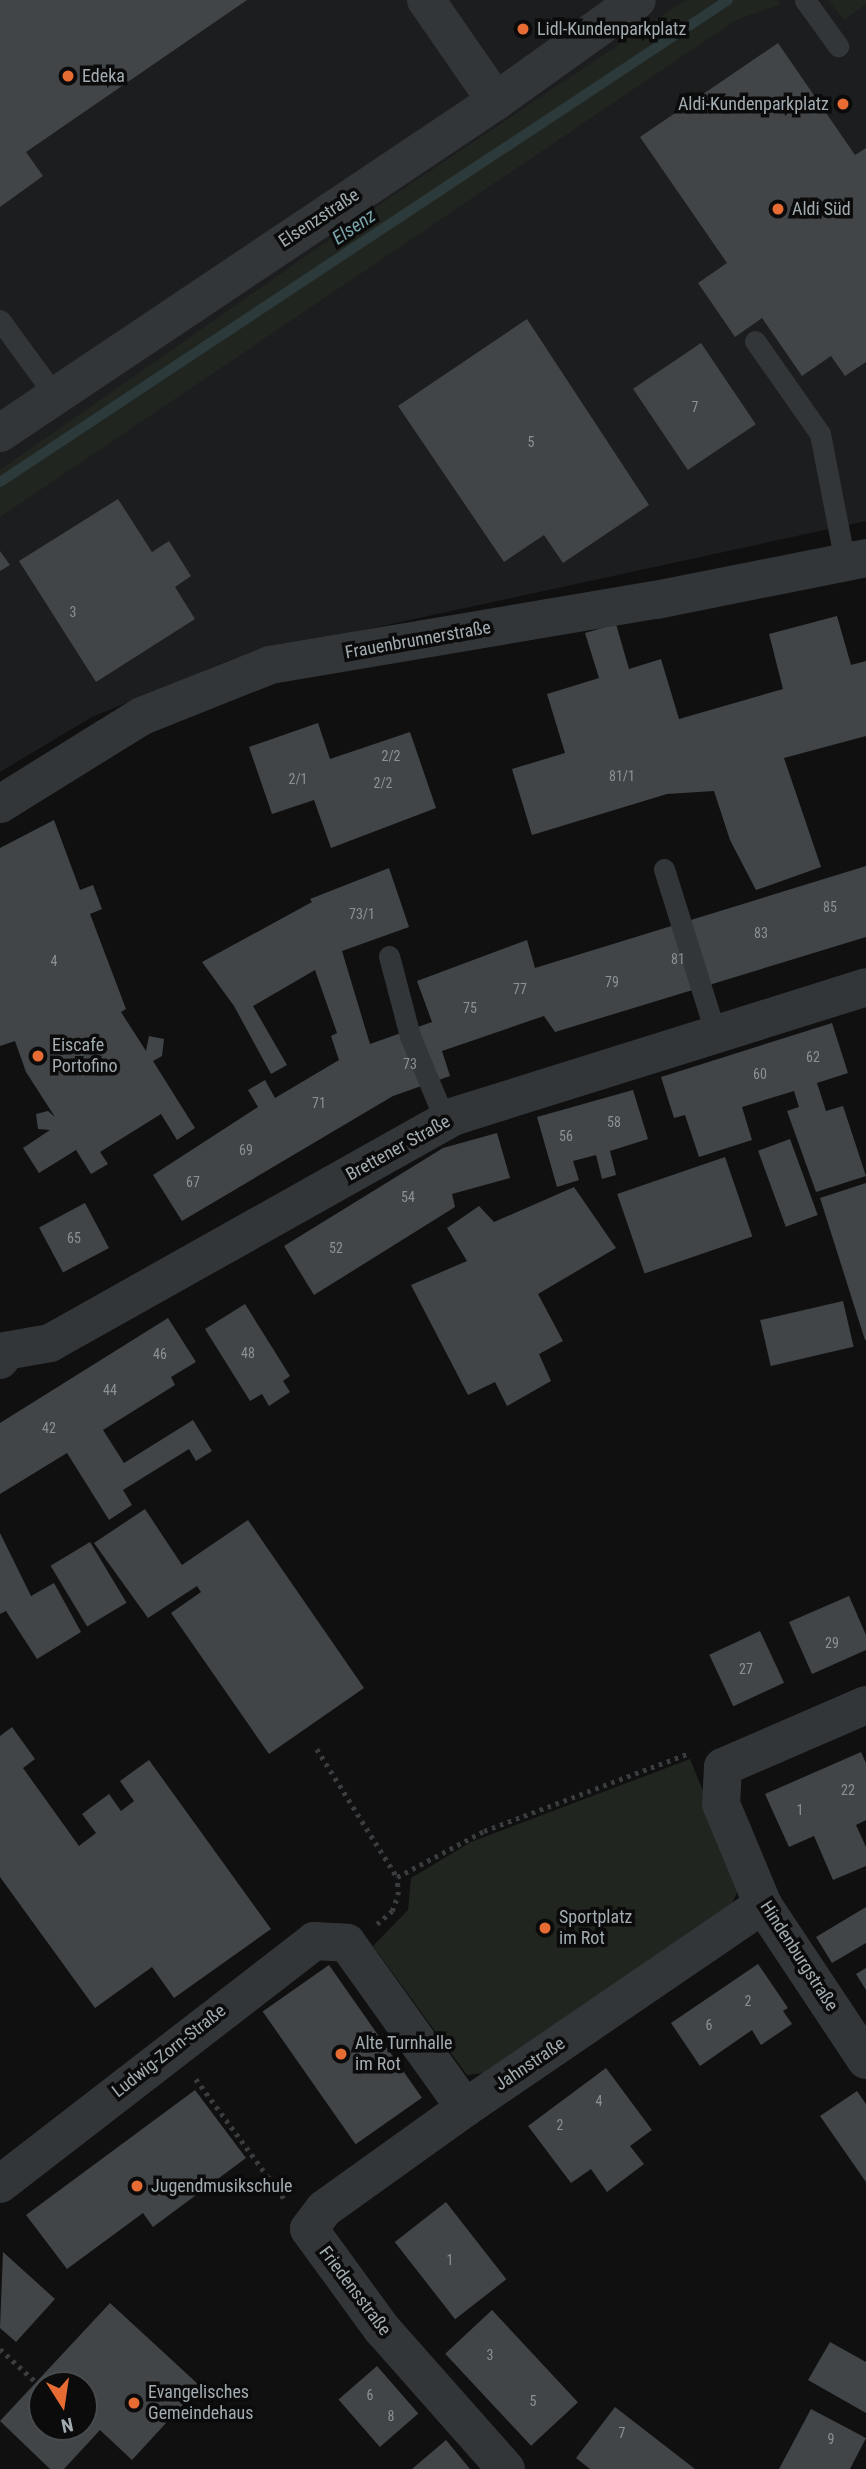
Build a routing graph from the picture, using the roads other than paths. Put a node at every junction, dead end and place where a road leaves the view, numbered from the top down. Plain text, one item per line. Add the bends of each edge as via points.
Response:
1 (426, 0) edge
2 (637, 0) edge
3 (805, 0) edge
4 (838, 46) dead end
5 (496, 101) junction
6 (0, 320) edge
7 (755, 341) dead end
8 (54, 394) junction
9 (0, 433) edge
10 (855, 561) edge
11 (0, 804) edge
12 (664, 869) dead end
13 (389, 956) dead end
14 (864, 995) edge
15 (716, 1035) junction
16 (445, 1121) junction
17 (2, 1347) edge
18 (866, 1705) edge
19 (764, 1905) junction
20 (866, 2060) edge
21 (465, 2108) junction
22 (0, 2184) edge
23 (506, 2469) edge

1 - 5 street
2 - 5 street, Elsenzstraße
3 - 4 lane
5 - 8 street, Elsenzstraße
6 - 8 lane
7 - 10 lane via 821,434
8 - 9 street, Elsenzstraße
10 - 11 street, Frauenbrunnerstraße via 656,600 270,665 142,716
12 - 15 lane
13 - 16 lane via 410,1036
14 - 15 street, Brettener Straße
15 - 16 street, Brettener Straße
16 - 17 street, Brettener Straße via 50,1343
18 - 19 street, Hindenburgstraße via 723,1768 721,1804
19 - 20 street, Hindenburgstraße
19 - 21 street, Jahnstraße
21 - 22 street, Ludwig-Zorn-Straße via 347,1943 314,1941
21 - 23 street, Friedensstraße via 324,2209 309,2229 382,2329

